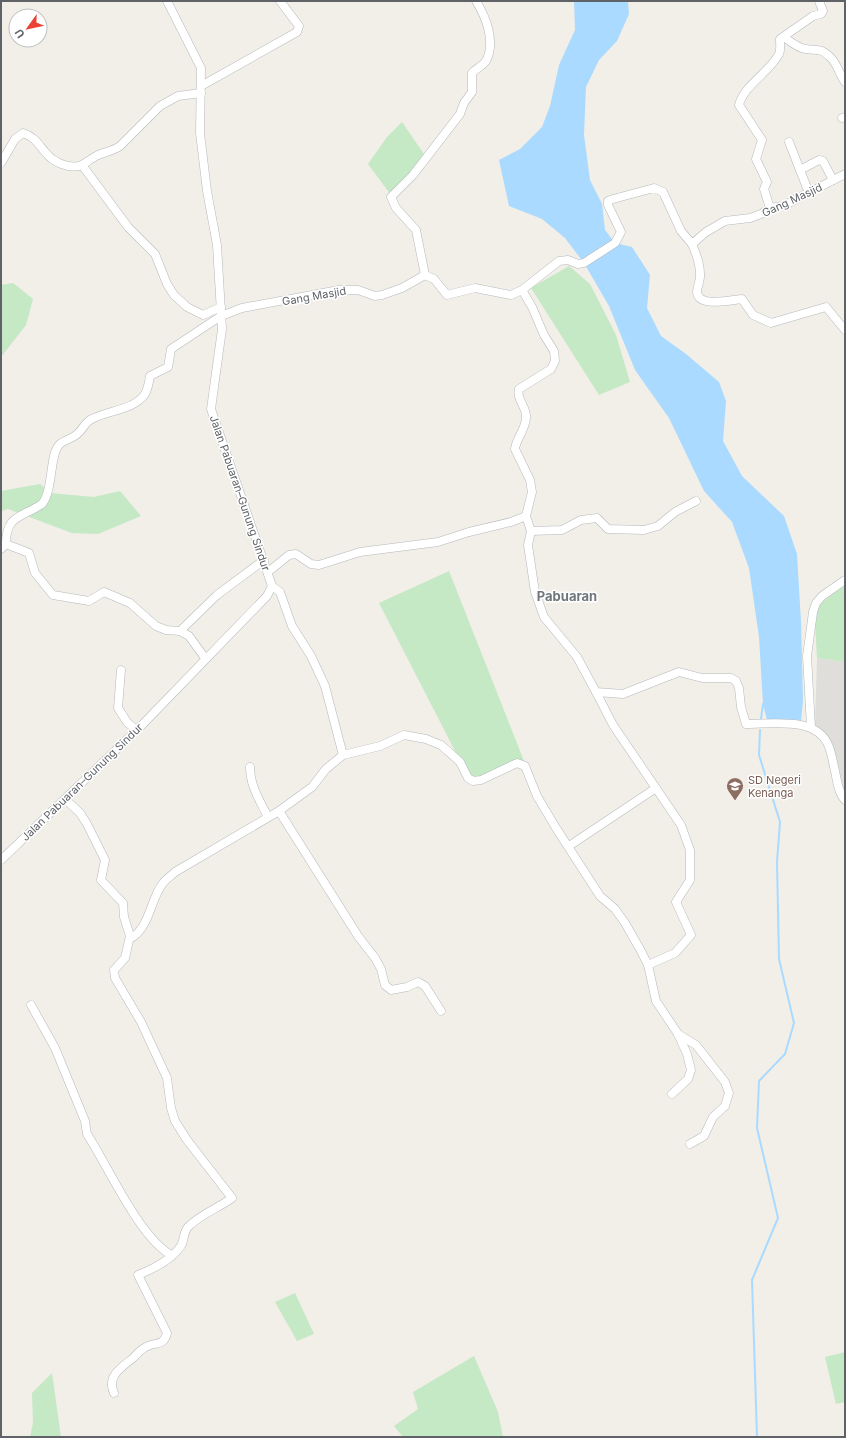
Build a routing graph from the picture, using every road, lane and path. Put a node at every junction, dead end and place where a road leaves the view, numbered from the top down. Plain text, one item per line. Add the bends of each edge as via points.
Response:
1 (167, 1) edge
2 (280, 1) edge
3 (476, 1) edge
4 (820, 1) edge
5 (784, 36) junction
6 (845, 82) edge
7 (201, 90) junction
8 (789, 142) dead end
9 (1, 162) edge
10 (82, 165) junction
11 (800, 170) junction
12 (845, 174) edge
13 (833, 180) junction
14 (809, 192) junction
15 (770, 208) junction
16 (692, 244) junction
17 (425, 274) junction
18 (522, 290) junction
19 (221, 308) junction
20 (221, 316) junction
21 (845, 330) edge
22 (696, 501) dead end
23 (526, 516) junction
24 (531, 531) junction
25 (4, 546) edge
26 (264, 560) junction
27 (268, 572) junction
28 (845, 580) edge
29 (272, 586) junction
30 (180, 631) junction
31 (205, 658) junction
32 (121, 670) dead end
33 (596, 692) junction
34 (811, 727) junction
35 (136, 730) junction
36 (343, 755) junction
37 (250, 767) dead end
38 (656, 788) junction
39 (65, 799) junction
40 (845, 800) edge
41 (279, 811) junction
42 (268, 817) junction
43 (569, 846) junction
44 (1, 860) edge
45 (130, 936) junction
46 (648, 965) junction
47 (31, 1006) dead end
48 (440, 1010) dead end
49 (678, 1034) junction
50 (672, 1094) dead end
51 (690, 1144) dead end
52 (171, 1255) junction
53 (114, 1393) dead end

1 - 7 street, Jalan Pabuaran–Gunung Sindur via 199,61
2 - 7 street via 299,26 297,32
3 - 17 street via 485,15 489,49 484,63 472,73 472,92 460,114 413,175 391,197 396,208 416,230
4 - 5 street via 823,11 821,14
5 - 6 street via 795,45 805,49 819,49 830,57 836,63 839,75
5 - 15 street via 780,39 779,53 759,79 742,95 739,105 762,140 756,159 767,182 764,190
7 - 10 street via 178,96 160,106 120,146
7 - 19 street, Jalan Pabuaran–Gunung Sindur via 200,133 207,190 218,245
8 - 11 street
9 - 10 street via 15,139 23,133 33,137 47,154 64,165
10 - 19 street via 128,227 155,254 167,284 178,299 203,315
11 - 13 street via 819,160 823,161
11 - 14 street
12 - 13 street, Gang Masjid
13 - 14 street, Gang Masjid
14 - 15 street, Gang Masjid via 783,206
15 - 16 street, Gang Masjid via 750,218 725,221
16 - 18 street via 681,231 660,189 654,188 613,199 608,201 608,205 621,232 615,243 584,263 559,261
16 - 21 street via 701,275 697,291 702,301 742,299 753,315 771,323 826,307
17 - 18 street via 434,279 447,295 475,288 511,295
17 - 20 street, Gang Masjid via 402,288 382,295 375,296 358,290 339,290 273,303 254,304
18 - 23 street via 554,351 555,361 551,369 521,387 518,394 526,416 514,449 530,480 532,492
19 - 20 street, Jalan Pabuaran–Gunung Sindur
20 - 25 street, Gang Masjid via 171,349 168,367 150,376 146,393 139,400 127,407 91,419 84,424 78,434 60,443 54,454 51,482 45,500 11,522
20 - 26 street, Jalan Pabuaran–Gunung Sindur via 222,329 211,400 212,413
22 - 24 street via 675,512 658,526 644,530 608,529 597,518 581,520 562,530
23 - 24 street
23 - 27 street via 438,542 360,552 319,565 311,564 296,554 289,555
24 - 33 street via 528,545 535,592 544,617 577,657
25 - 30 street via 29,553 35,573 53,595 89,601 104,592 130,603 156,626
26 - 27 street, Jalan Pabuaran–Gunung Sindur
26 - 30 street via 217,595
27 - 29 street, Jalan Pabuaran–Gunung Sindur
28 - 34 street via 822,596 813,612 807,656
29 - 31 street, Jalan Pabuaran–Gunung Sindur via 267,596
29 - 36 street via 280,592 292,626 311,656 325,686
30 - 31 street via 189,636
31 - 35 street, Jalan Pabuaran–Gunung Sindur
32 - 35 street via 118,708
33 - 34 street via 622,694 679,672 702,678 727,677 736,681 739,688 746,724
33 - 38 street via 613,725
34 - 40 street via 829,746 840,792
35 - 39 street, Jalan Pabuaran–Gunung Sindur
36 - 41 street via 326,769 312,787
36 - 43 street via 380,746 408,735 433,742 450,751 460,762 468,778 473,781 520,763 525,766 537,796
37 - 42 street via 253,787
38 - 43 street
38 - 46 street via 681,825 690,850 690,880 676,902 691,935 675,953
39 - 44 street, Jalan Pabuaran–Gunung Sindur
39 - 45 street via 88,824 105,860 101,880 123,903 124,918
41 - 42 street
41 - 48 street via 358,936 375,958 385,985 391,990 418,982 425,986
42 - 45 street via 175,872 163,883 136,934
43 - 46 street via 600,896 615,909 625,923
45 - 52 street via 125,958 114,970 115,978 141,1022 166,1078 175,1121 232,1198 219,1208 204,1213 186,1228 181,1244
46 - 49 street via 656,1001
47 - 52 street via 55,1048 85,1121 87,1134 142,1226
49 - 50 street via 691,1070 688,1079
49 - 51 street via 696,1045 725,1082 729,1093 725,1106 713,1117 704,1136
52 - 53 street via 149,1270 138,1274 167,1333 166,1338 158,1345 148,1345 115,1373 112,1380

